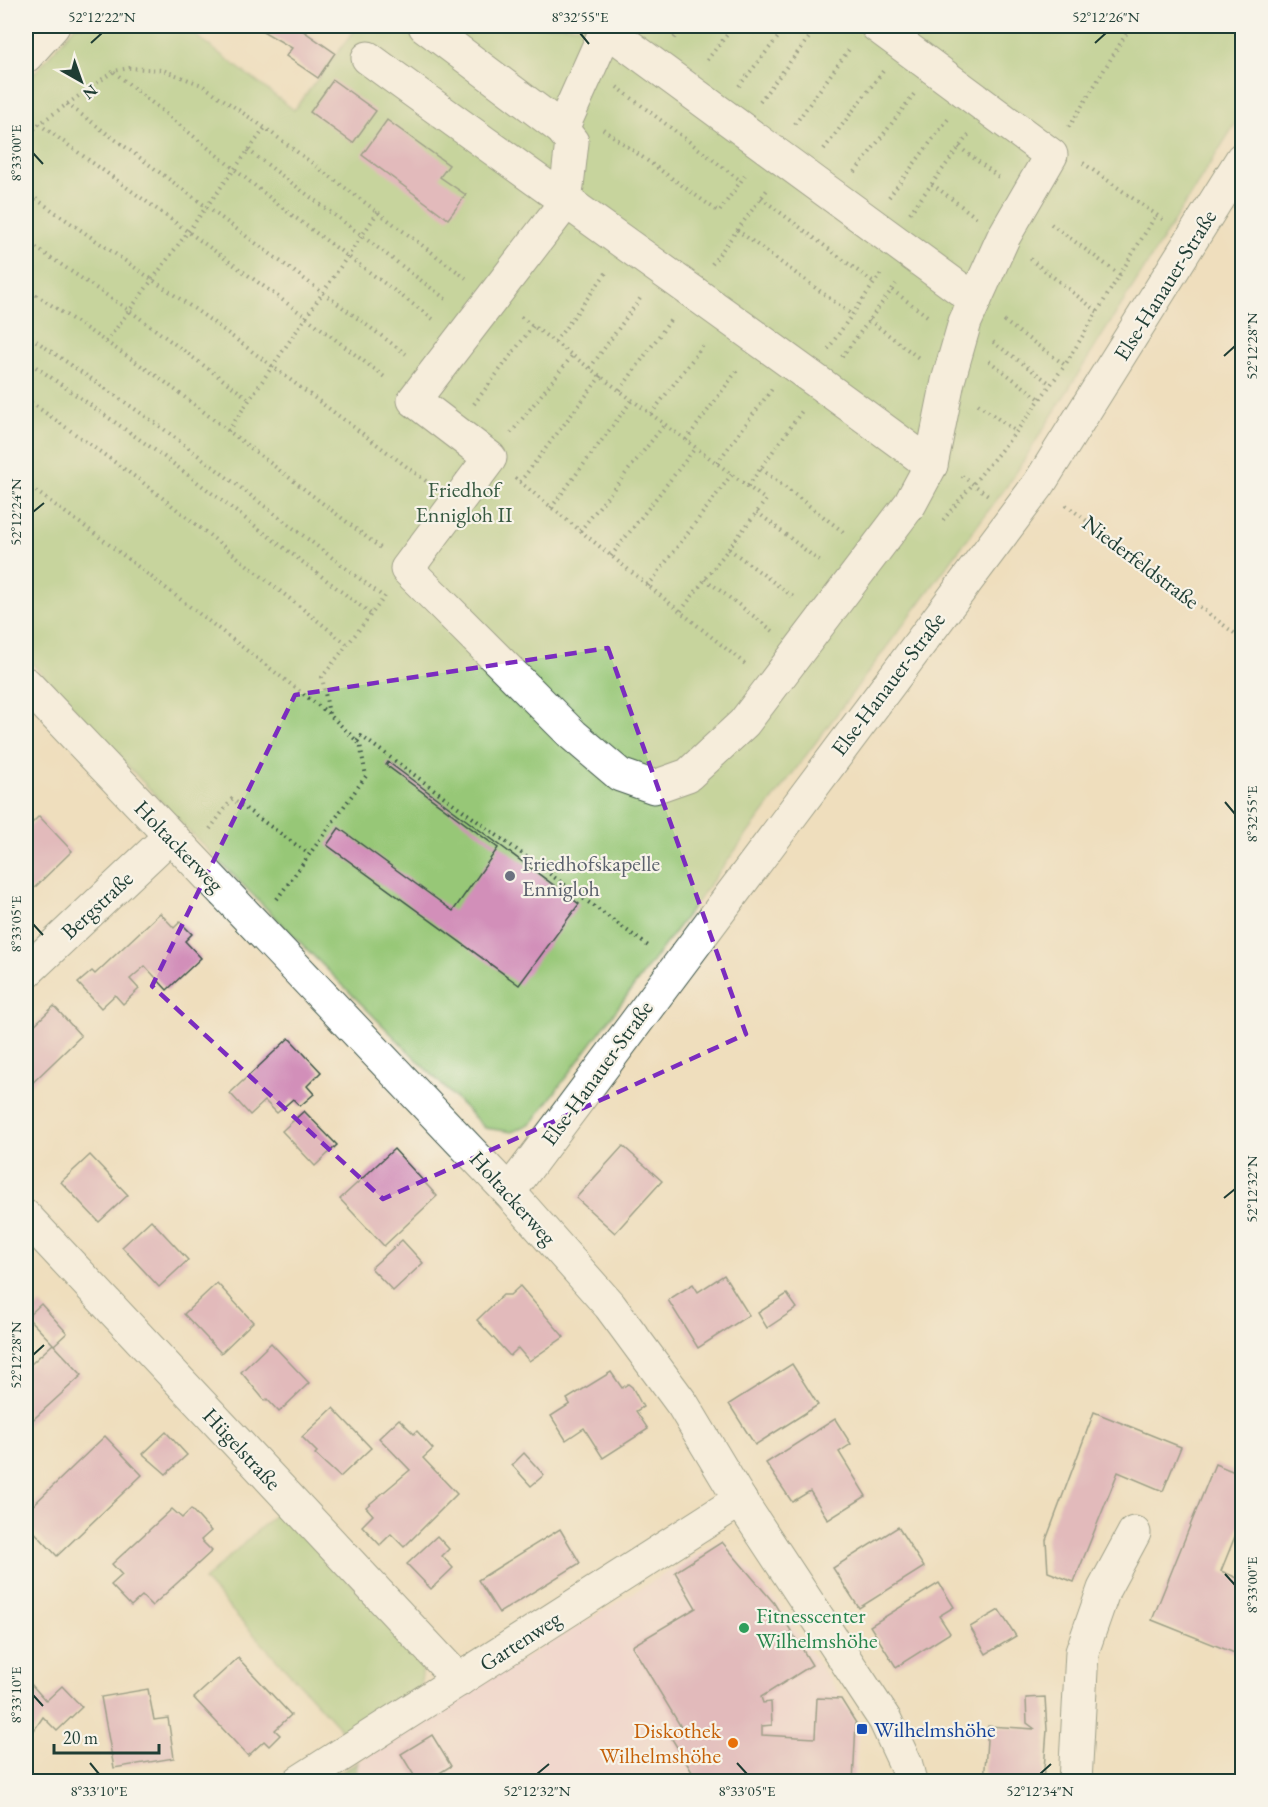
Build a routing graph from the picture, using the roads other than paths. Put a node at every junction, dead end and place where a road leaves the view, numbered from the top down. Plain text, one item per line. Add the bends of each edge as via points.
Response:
1 (53, 26) edge
2 (425, 26) edge
3 (607, 28) edge
4 (878, 38) edge
5 (26, 56) edge
6 (368, 58) dead end
7 (562, 129) junction
8 (1242, 159) edge
9 (565, 202) junction
10 (975, 300) junction
11 (931, 465) junction
12 (26, 684) edge
13 (179, 847) junction
14 (26, 972) edge
15 (509, 1192) junction
16 (26, 1217) edge
17 (740, 1500) junction
18 (1134, 1533) dead end
19 (459, 1680) junction
20 (299, 1782) edge
21 (910, 1782) edge
22 (1075, 1782) edge

1 - 5 street
2 - 7 street
3 - 7 street
3 - 10 street
4 - 10 street via 934,68 1051,155 1003,238
6 - 9 street
7 - 9 street via 572,142
8 - 15 street, Else-Hanauer-Straße via 1039,484
9 - 11 street via 693,290
9 - 11 street via 424,387 455,430 490,458 407,569 573,735 620,775 654,787 688,775 744,723 910,504
10 - 11 street via 954,360
12 - 13 street, Holtackerweg
13 - 14 street, Bergstraße
13 - 15 street, Holtackerweg
15 - 17 street, Holtackerweg via 610,1306 683,1405
16 - 19 street, Hügelstraße
17 - 19 street, Gartenweg
17 - 21 street, Holtackerweg via 885,1720
18 - 22 street via 1104,1589 1082,1652
19 - 20 street, Gartenweg

